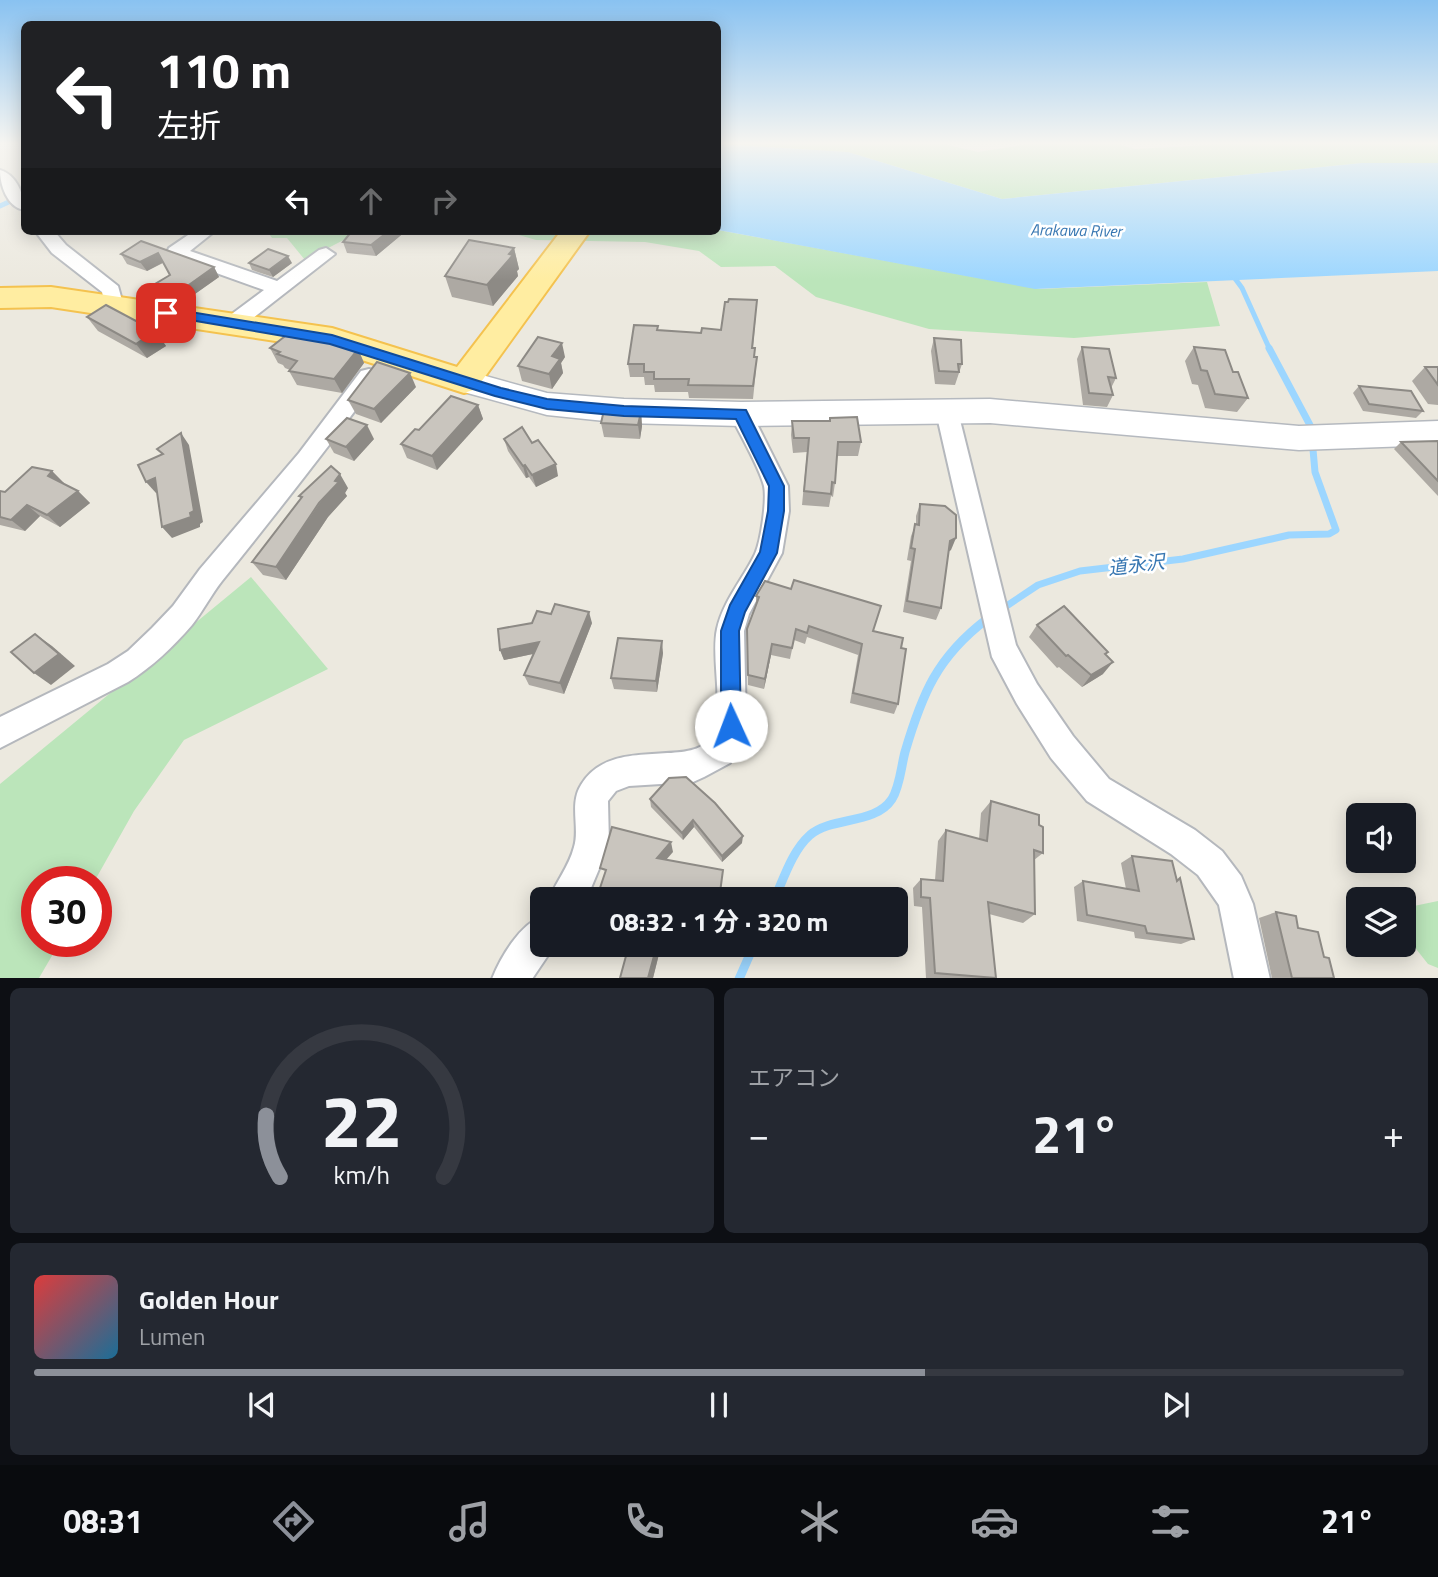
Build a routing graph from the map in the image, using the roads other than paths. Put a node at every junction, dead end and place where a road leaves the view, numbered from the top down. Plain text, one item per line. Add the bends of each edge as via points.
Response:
1 (48, 235) edge
2 (200, 235) edge
3 (571, 238) edge
4 (326, 254) dead end
5 (279, 288) junction
6 (0, 298) edge
7 (113, 304) junction
8 (232, 324) junction
9 (384, 355) junction
10 (464, 382) junction
11 (947, 412) junction
12 (741, 414) junction
13 (1438, 433) edge
14 (0, 733) edge
15 (574, 887) edge
16 (530, 950) edge
17 (510, 978) edge
18 (1251, 978) edge

1 - 7 street via 111,290
2 - 5 street via 176,252
3 - 10 main road
4 - 5 street
5 - 8 street
6 - 7 main road via 51,297
7 - 8 main road
8 - 9 main road via 332,339
9 - 10 main road
9 - 14 street via 307,459 162,637 118,673
10 - 12 street via 547,404
11 - 12 street
11 - 13 street via 990,411 1299,438
11 - 18 street via 1002,648 1062,747 1098,790 1183,842 1210,863 1229,888
12 - 15 street via 776,486 776,511 769,553 736,611 730,631 731,726 719,752 693,766 628,771 605,780 592,796 592,845
16 - 17 street

